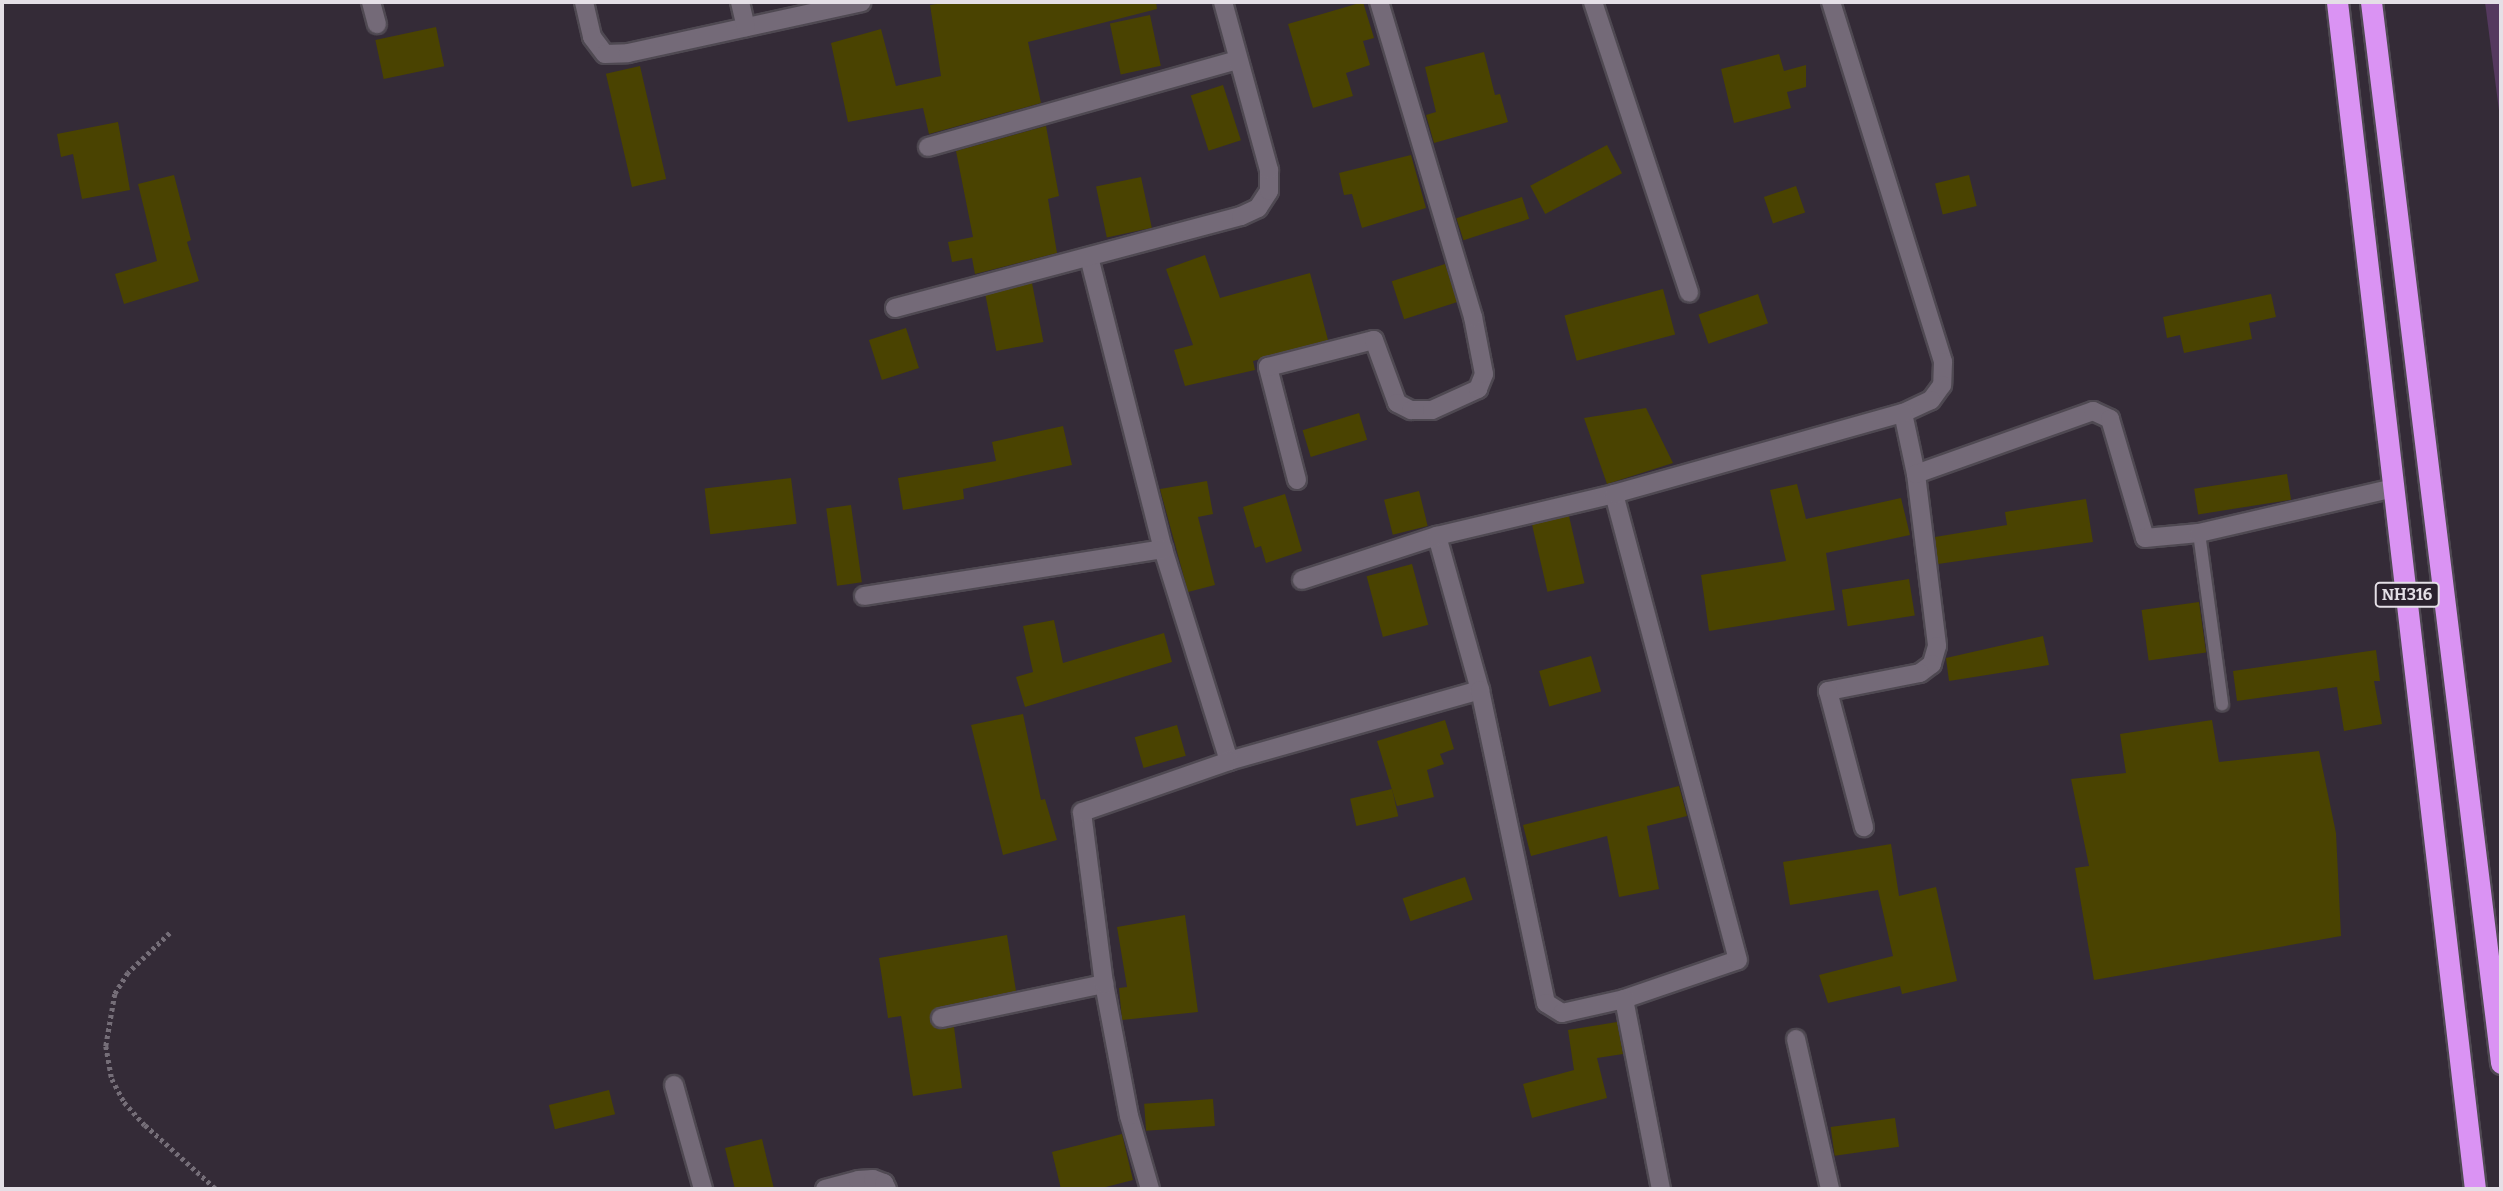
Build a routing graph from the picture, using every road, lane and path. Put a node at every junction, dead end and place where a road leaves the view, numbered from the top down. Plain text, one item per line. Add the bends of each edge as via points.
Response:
1 (371, 2) edge
2 (584, 2) edge
3 (740, 2) edge
4 (862, 2) edge
5 (1223, 2) edge
6 (1379, 2) edge
7 (1593, 2) edge
8 (1831, 2) edge
9 (2337, 2) edge
10 (2371, 2) edge
11 (377, 24) dead end
12 (746, 27) junction
13 (1238, 60) junction
14 (928, 147) dead end
15 (1089, 257) junction
16 (1689, 293) dead end
17 (895, 308) dead end
18 (1903, 413) junction
19 (1916, 474) junction
20 (1297, 480) dead end
21 (2394, 488) junction
22 (1614, 494) junction
23 (2199, 533) junction
24 (1437, 536) junction
25 (1163, 549) junction
26 (1302, 580) dead end
27 (864, 596) dead end
28 (1480, 690) junction
29 (2222, 704) dead end
30 (1229, 761) junction
31 (1864, 827) dead end
32 (170, 933) dead end
33 (1104, 984) junction
34 (1624, 999) junction
35 (941, 1018) dead end
36 (1796, 1039) dead end
37 (2501, 1063) edge
38 (674, 1085) dead end
39 (216, 1189) edge
40 (703, 1189) edge
41 (825, 1189) edge
42 (887, 1189) edge
43 (1150, 1189) edge
44 (1661, 1189) edge
45 (1830, 1189) edge
46 (2475, 1189) edge

1 - 11 street
2 - 12 street via 592,37 605,54
3 - 12 street
4 - 12 street
5 - 13 street
6 - 20 street via 1473,317 1484,374 1478,389 1432,410 1411,410 1396,403 1374,340 1268,367
7 - 16 street
8 - 18 street via 1943,362 1942,385 1931,400
9 - 21 highway, NH316
10 - 37 highway, NH316
13 - 14 street
13 - 15 street via 1269,170 1269,191 1258,208
15 - 17 street
15 - 25 street
18 - 19 street
18 - 22 street
19 - 23 street via 2093,411 2110,419 2145,538
19 - 31 street via 1937,646 1932,664 1920,673 1828,691
21 - 23 street
21 - 46 highway, NH316
22 - 24 street
22 - 34 street via 1738,960
23 - 29 lane
24 - 26 street
24 - 28 street
25 - 27 street
25 - 30 street
28 - 30 street
28 - 34 street via 1546,1003 1562,1013
30 - 33 street via 1082,813
32 - 39 path via 128,974 115,994 106,1046 112,1079 124,1102
33 - 35 street
33 - 43 street via 1129,1116
34 - 44 street
36 - 45 street
38 - 40 street
41 - 42 street via 873,1179

